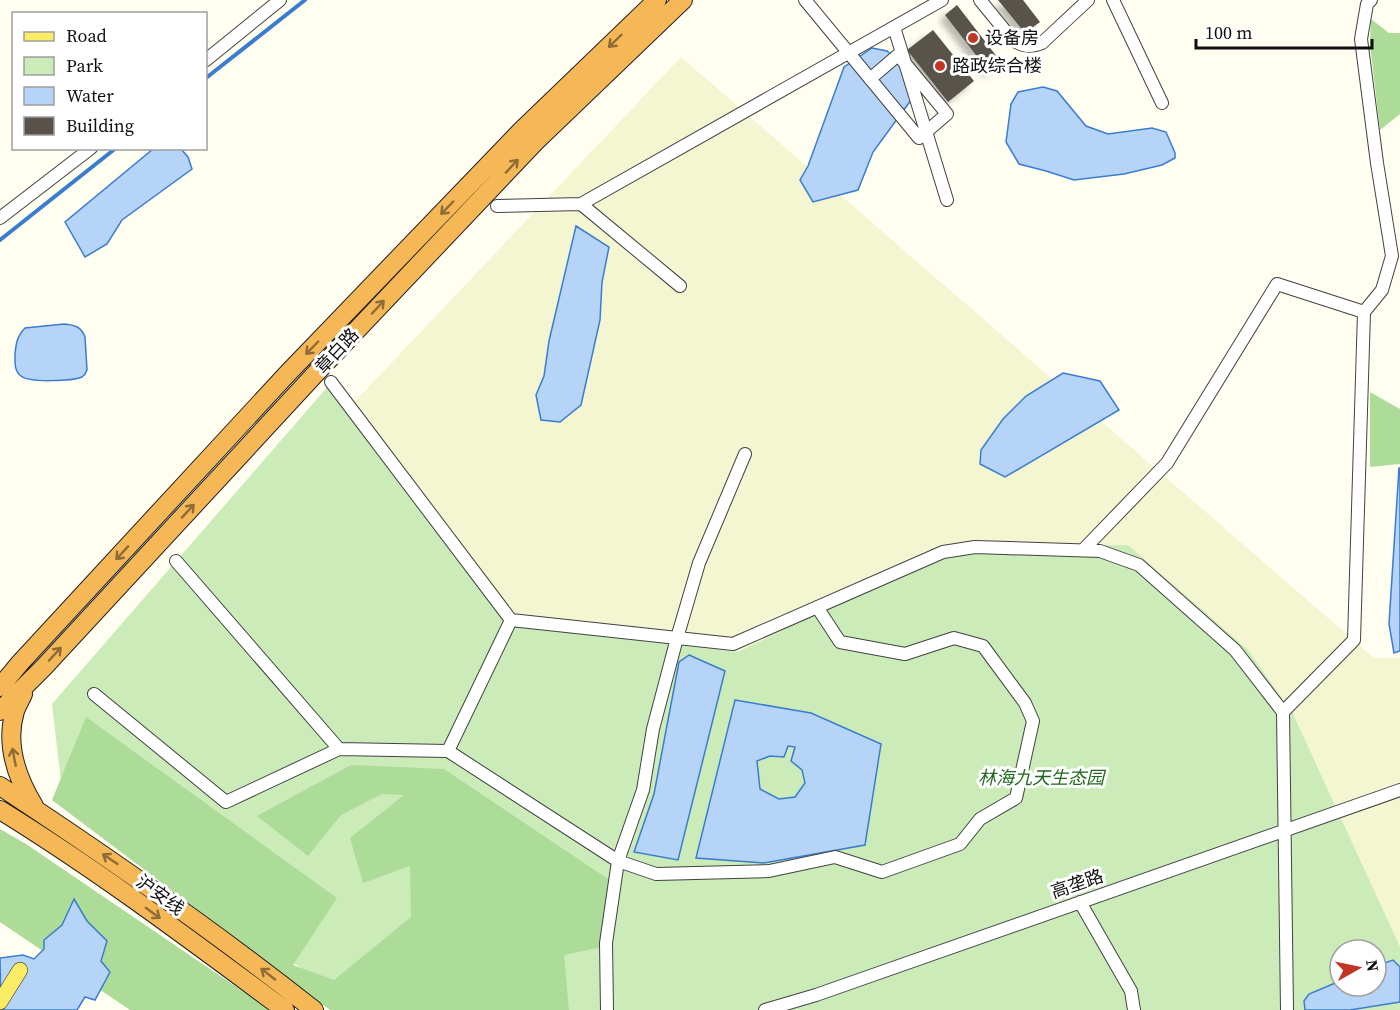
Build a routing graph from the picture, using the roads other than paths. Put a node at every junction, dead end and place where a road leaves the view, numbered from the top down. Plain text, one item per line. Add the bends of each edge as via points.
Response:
1 (280, 0) edge
2 (657, 0) edge
3 (683, 0) edge
4 (805, 0) edge
5 (942, 0) edge
6 (980, 0) edge
7 (1089, 0) edge
8 (1113, 0) edge
9 (1371, 0) edge
10 (894, 27) junction
11 (207, 59) edge
12 (870, 79) junction
13 (1162, 103) dead end
14 (88, 150) edge
15 (947, 200) dead end
16 (581, 204) junction
17 (497, 206) dead end
18 (0, 218) edge
19 (680, 286) dead end
20 (1364, 312) junction
21 (331, 382) dead end
22 (745, 454) dead end
23 (1083, 550) junction
24 (176, 561) dead end
25 (817, 607) junction
26 (511, 620) junction
27 (676, 638) junction
28 (20, 663) junction
29 (0, 680) edge
30 (28, 682) junction
31 (0, 687) edge
32 (93, 694) dead end
33 (0, 711) edge
34 (1283, 712) junction
35 (339, 749) junction
36 (448, 751) junction
37 (0, 786) edge
38 (1400, 790) edge
39 (0, 810) edge
40 (37, 810) junction
41 (1284, 831) junction
42 (618, 861) junction
43 (1080, 902) junction
44 (20, 970) dead end
45 (0, 1002) edge
46 (285, 1010) edge
47 (314, 1010) edge
48 (608, 1010) edge
49 (765, 1010) edge
50 (1134, 1010) edge
51 (1287, 1010) edge

1 - 11 street
2 -> 28 highway, 章白路 via 521,131 336,323
30 -> 3 highway, 章白路 via 535,142
4 - 12 street
5 - 10 street
6 - 7 street via 1016,42 1034,46
8 - 13 street
9 - 20 street via 1361,39 1392,256 1382,290
10 - 15 street
10 - 16 street
12 - 12 street via 898,55 947,114 919,138
14 - 18 street
16 - 17 street
16 - 19 street
20 - 23 street via 1277,284 1167,464
20 - 34 street via 1354,640
21 - 26 street
22 - 27 street via 699,563
23 - 25 street via 975,547 944,552
23 - 34 street via 1100,551 1139,565 1235,650
24 - 35 street
25 - 27 street via 733,644
25 - 42 street via 840,642 905,654 954,638 983,646 1025,703 1033,721 1016,798 980,819 960,844 882,872 835,857 769,871 656,874
26 - 27 street
26 - 36 street
27 - 42 street via 653,729 643,790
28 - 29 highway
28 - 31 highway, 章白路
30 - 33 highway, 章白路
40 -> 30 highway via 15,767 12,748 15,711
32 - 35 street via 226,802
34 - 41 street
35 - 36 street
36 - 42 street
37 - 40 highway, 沪安线
38 - 41 street, 高垄路
39 -> 46 highway, 沪安线 via 105,878
47 -> 40 highway, 沪安线 via 256,964
41 - 43 street, 高垄路
41 - 51 street
42 - 48 street via 606,944
43 - 49 street, 高垄路
43 - 50 street via 1131,991
44 - 45 main road

